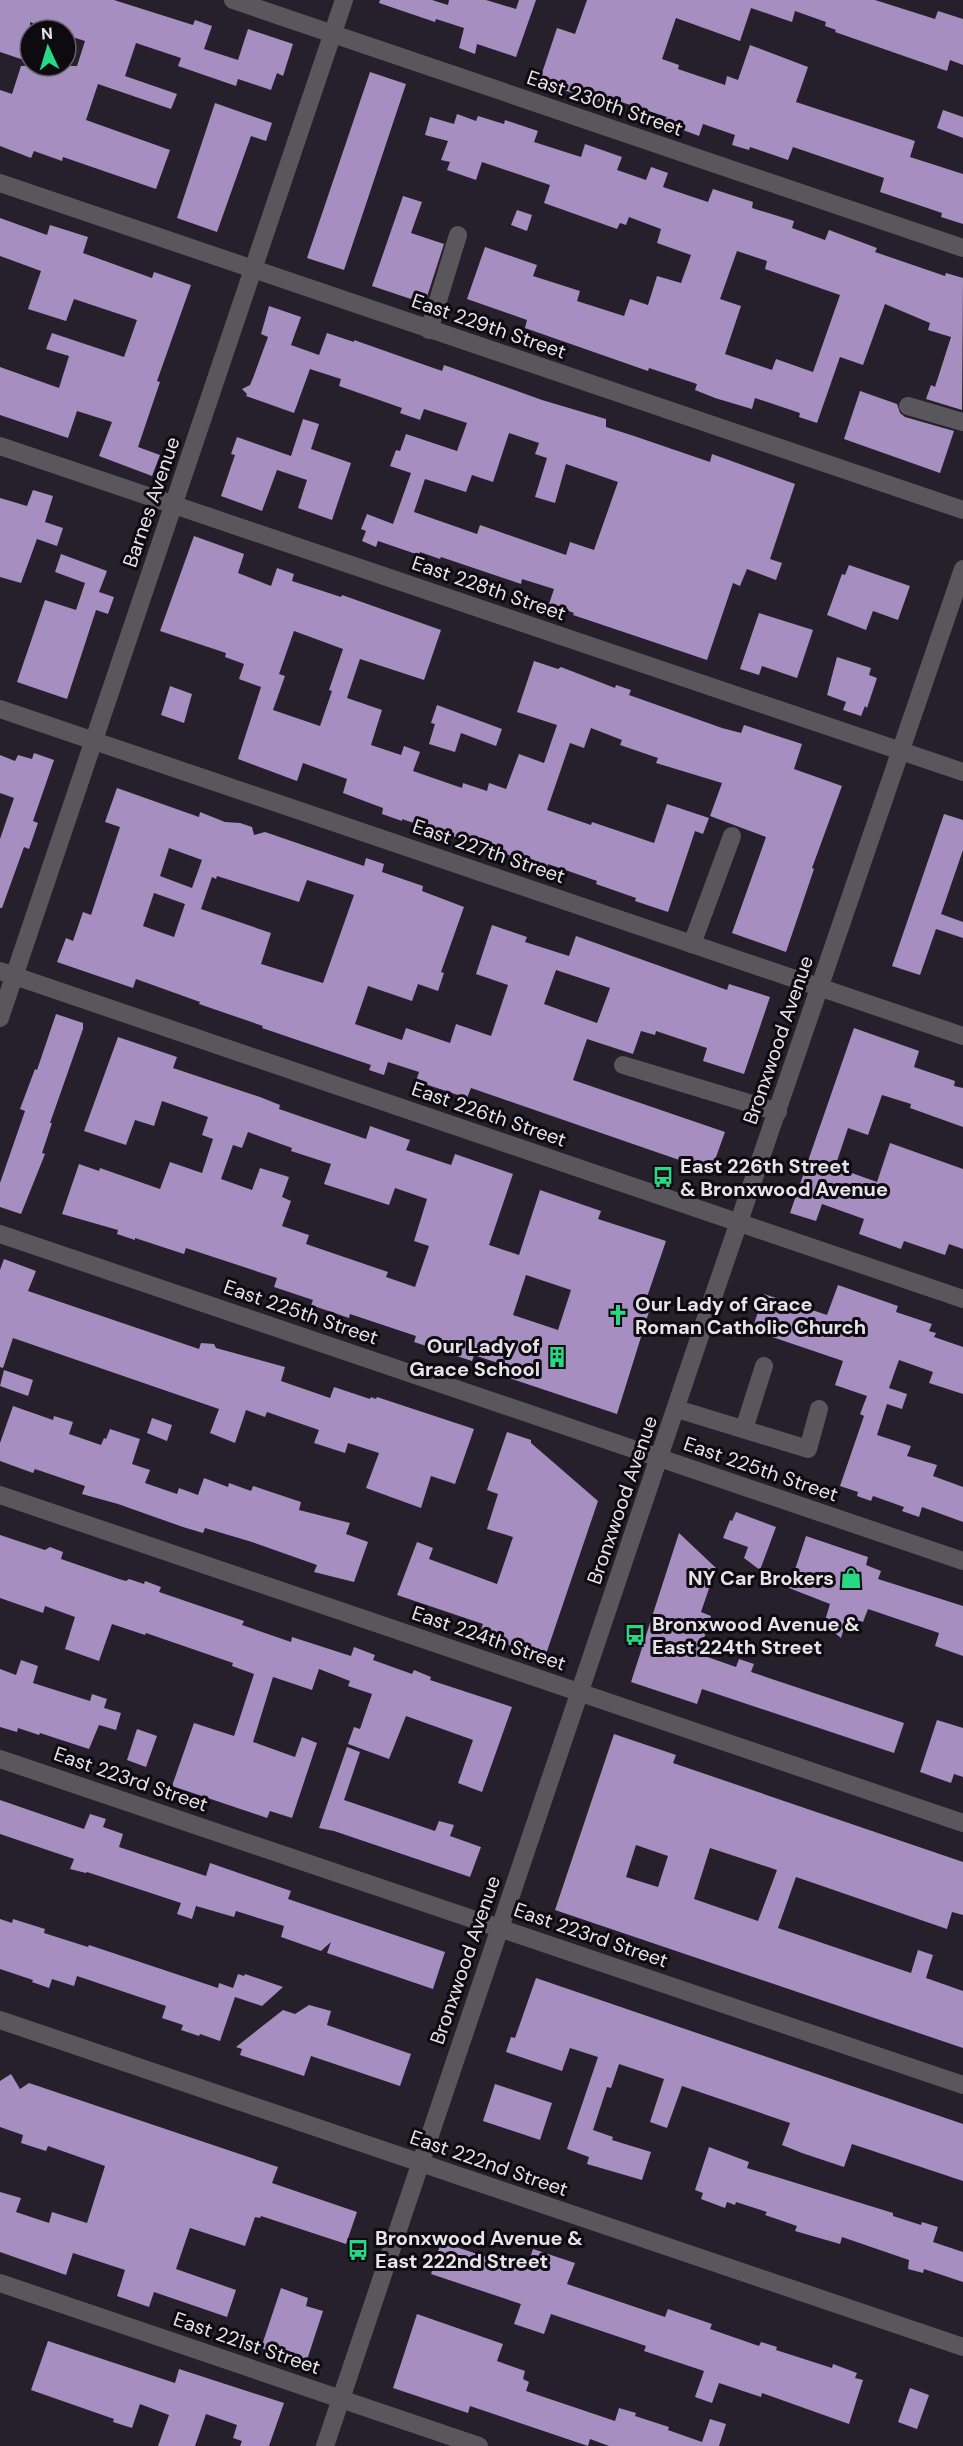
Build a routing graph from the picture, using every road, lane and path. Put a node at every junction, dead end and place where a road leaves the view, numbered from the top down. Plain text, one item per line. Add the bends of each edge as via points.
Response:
1 (233, 0) edge
2 (344, 0) edge
3 (333, 34) junction
4 (0, 183) edge
5 (458, 236) dead end
6 (963, 248) edge
7 (253, 269) junction
8 (429, 330) junction
9 (908, 406) dead end
10 (963, 422) edge
11 (0, 446) edge
12 (174, 505) junction
13 (963, 510) edge
14 (963, 569) edge
15 (0, 709) edge
16 (93, 740) junction
17 (901, 752) junction
18 (963, 772) edge
19 (732, 836) dead end
20 (692, 944) junction
21 (7, 974) edge
22 (820, 988) junction
23 (0, 1018) edge
24 (963, 1036) edge
25 (622, 1065) dead end
26 (778, 1112) junction
27 (740, 1223) junction
28 (0, 1234) edge
29 (963, 1299) edge
30 (764, 1366) dead end
31 (677, 1409) junction
32 (819, 1409) dead end
33 (744, 1429) junction
34 (660, 1458) junction
35 (0, 1495) edge
36 (963, 1561) edge
37 (581, 1693) junction
38 (0, 1759) edge
39 (963, 1823) edge
40 (500, 1928) junction
41 (0, 2020) edge
42 (963, 2085) edge
43 (421, 2163) junction
44 (0, 2283) edge
45 (963, 2348) edge
46 (341, 2399) junction
47 (325, 2446) edge
48 (479, 2446) edge

1 - 3 street, East 230th Street
2 - 3 street, Barnes Avenue
3 - 6 street, East 230th Street
3 - 7 street, Barnes Avenue
4 - 7 street, East 229th Street
5 - 8 street
7 - 8 street, East 229th Street
7 - 12 street, Barnes Avenue
8 - 13 street, East 229th Street
9 - 10 street
11 - 12 street, East 228th Street
12 - 16 street, Barnes Avenue
12 - 17 street, East 228th Street
14 - 17 street, Bronxwood Avenue
15 - 16 street, East 227th Street
16 - 20 street, East 227th Street
16 - 21 street, Barnes Avenue
17 - 18 street, East 228th Street
17 - 22 street, Bronxwood Avenue
19 - 20 street
20 - 22 street, East 227th Street
21 - 23 street, Barnes Avenue
21 - 27 street, East 226th Street
22 - 24 street, East 227th Street
22 - 26 street, Bronxwood Avenue
25 - 26 street
26 - 27 street, Bronxwood Avenue
27 - 29 street, East 226th Street
27 - 31 street, Bronxwood Avenue
28 - 34 street, East 225th Street
30 - 33 street
31 - 33 street
31 - 34 street, Bronxwood Avenue
32 - 33 street via 808,1449
34 - 36 street, East 225th Street
34 - 37 street, Bronxwood Avenue
35 - 37 street, East 224th Street
37 - 39 street, East 224th Street
37 - 40 street, Bronxwood Avenue
38 - 40 street, East 223rd Street
40 - 42 street, East 223rd Street
40 - 43 street, Bronxwood Avenue
41 - 43 street, East 222nd Street
43 - 45 street, East 222nd Street
43 - 46 street, Bronxwood Avenue
44 - 46 street, East 221st Street
46 - 47 street, Bronxwood Avenue
46 - 48 street, East 221st Street

